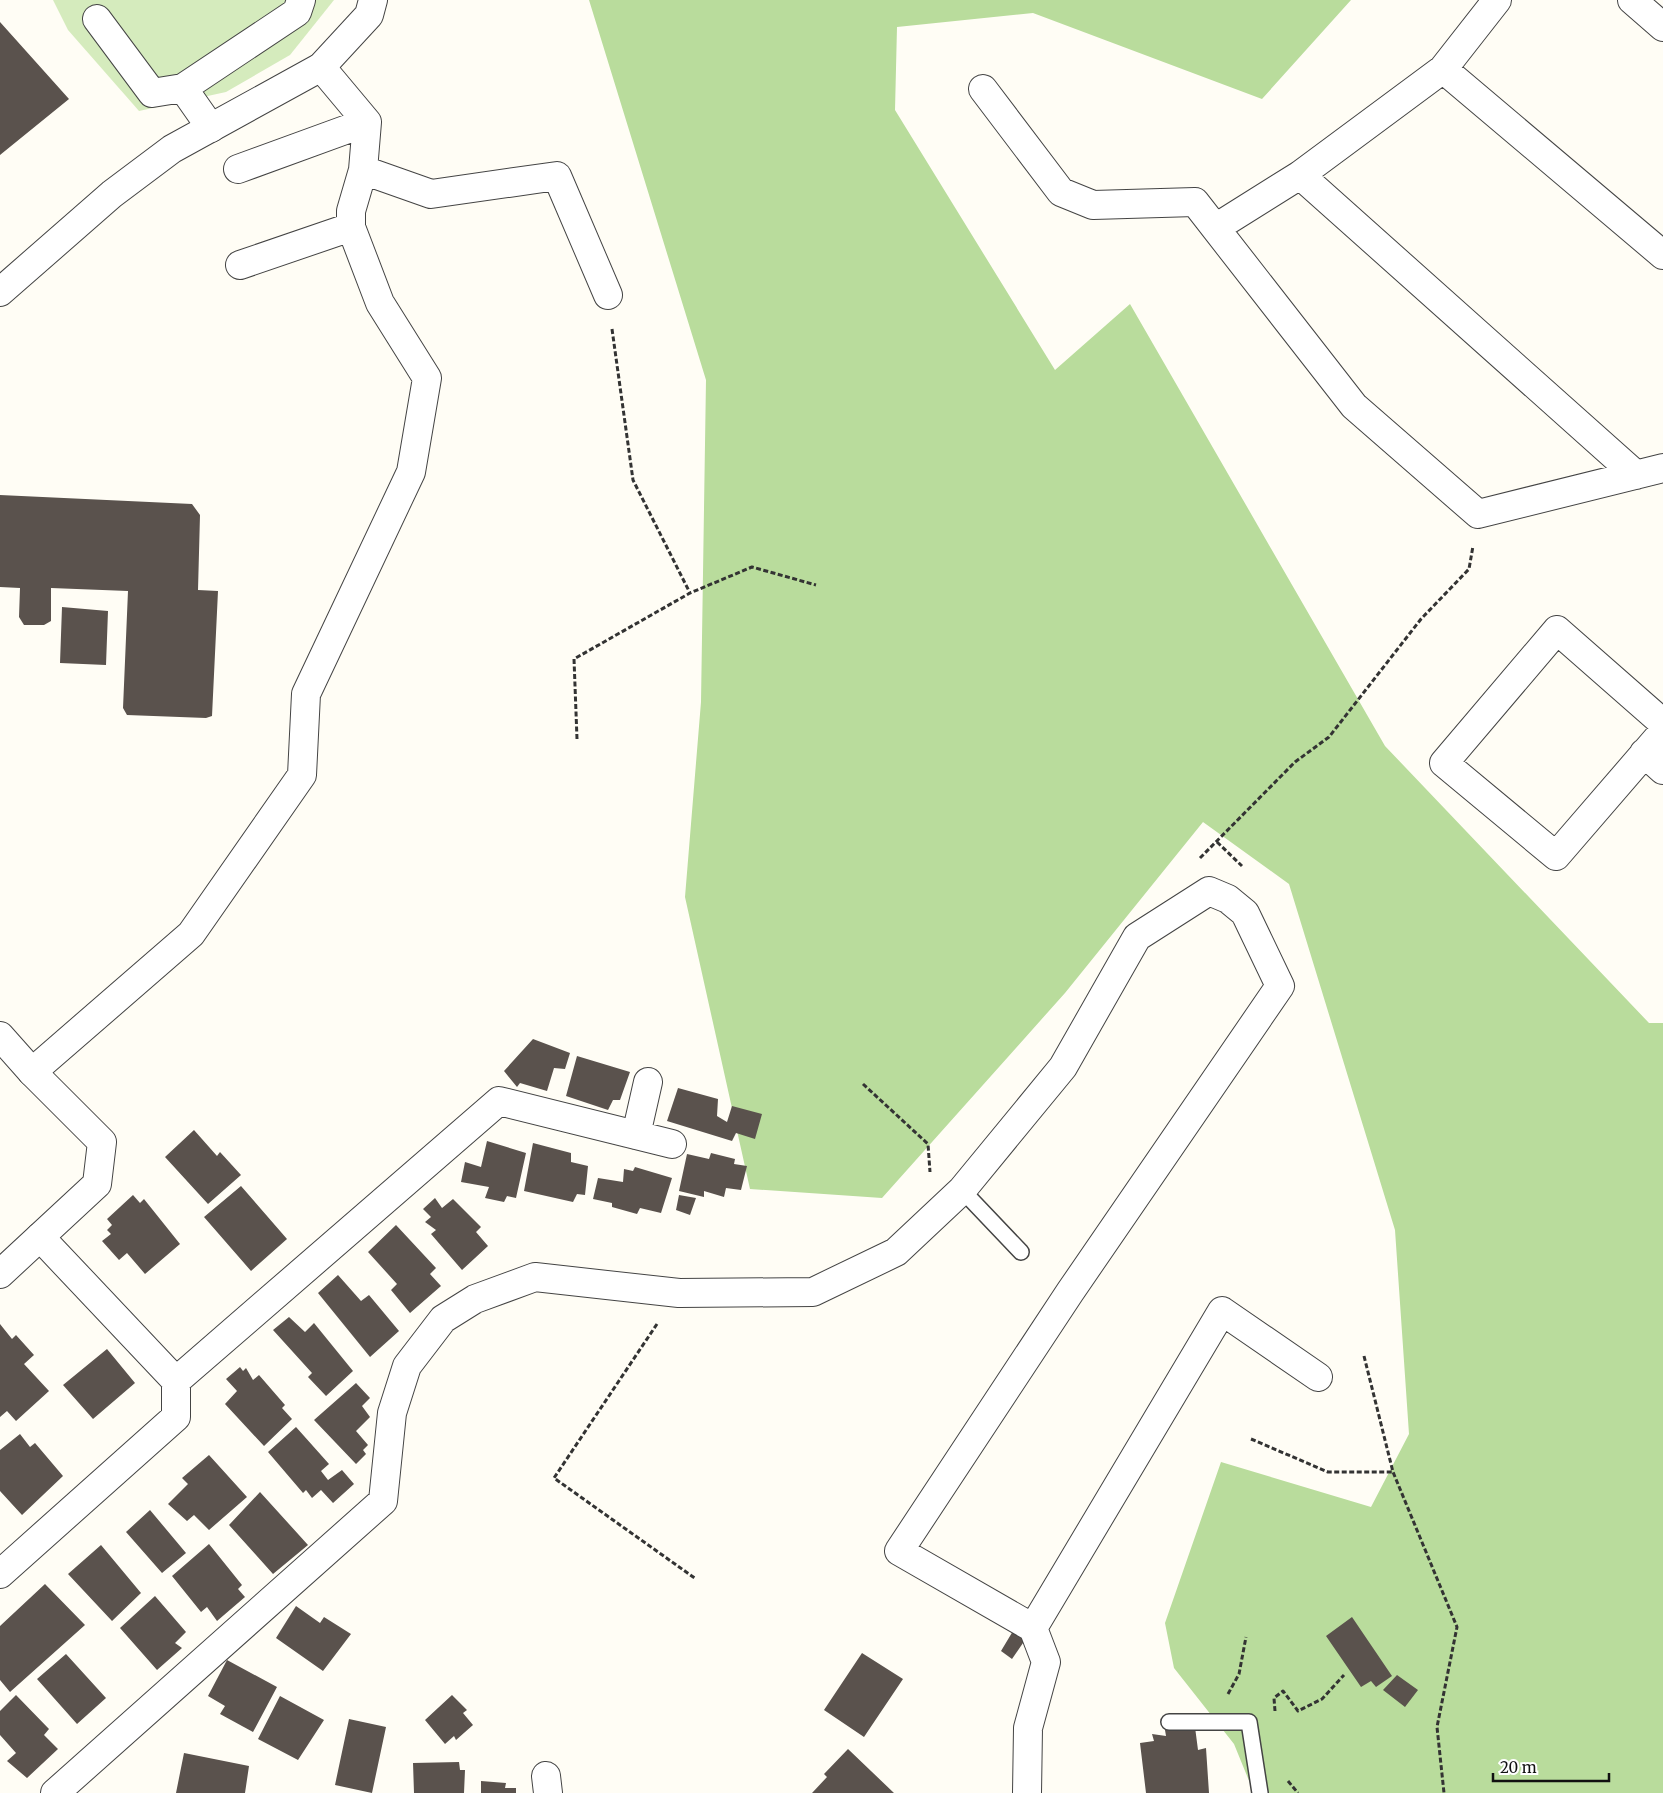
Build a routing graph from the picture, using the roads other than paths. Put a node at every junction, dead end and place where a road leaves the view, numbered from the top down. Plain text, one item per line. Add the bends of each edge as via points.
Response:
1 (301, 0) edge
2 (373, 0) edge
3 (1497, 0) edge
4 (1632, 0) edge
5 (97, 19) dead end
6 (1663, 27) edge
7 (321, 67) junction
8 (1443, 69) junction
9 (183, 88) junction
10 (982, 90) dead end
11 (367, 122) junction
12 (211, 128) junction
13 (238, 169) dead end
14 (363, 170) junction
15 (1300, 175) junction
16 (351, 226) junction
17 (1216, 227) junction
18 (1663, 255) edge
19 (240, 265) dead end
20 (0, 292) edge
21 (608, 295) road end
22 (1654, 472) edge
23 (1663, 723) edge
24 (1663, 732) edge
25 (1654, 762) edge
26 (0, 1036) edge
27 (32, 1072) junction
28 (648, 1082) dead end
29 (636, 1135) junction
30 (672, 1144) dead end
31 (962, 1190) junction
32 (40, 1237) junction
33 (1021, 1252) dead end
34 (0, 1274) edge
35 (1318, 1377) dead end
36 (176, 1381) junction
37 (0, 1574) edge
38 (1033, 1628) junction
39 (1170, 1722) dead end
40 (55, 1793) edge
41 (1028, 1793) edge
42 (1260, 1793) edge

1 - 9 street via 297,12
2 - 7 street via 369,15
3 - 8 street
4 - 6 street
5 - 9 street via 152,93
7 - 11 street
7 - 12 street
8 - 15 street
8 - 18 street
9 - 12 street
10 - 17 street via 1061,192 1093,205 1195,202
11 - 13 street
11 - 14 street
12 - 20 street via 172,149 112,194
14 - 16 street via 351,211
14 - 21 street via 431,194 557,176
15 - 17 street
15 - 22 street
16 - 19 street
16 - 27 street via 380,303 427,378 411,472 306,694 302,774 191,934
17 - 22 street via 1354,406 1478,514
23 - 25 street via 1557,630 1444,763 1556,856
24 - 25 street
26 - 27 street
27 - 32 street via 102,1142 97,1184
28 - 29 street
29 - 30 street
29 - 36 street via 499,1101
31 - 33 lane
31 - 38 street via 1062,1067 1137,937 1209,891 1228,899 1245,914 1280,986 1070,1292 899,1551
31 - 40 street via 896,1252 813,1292 679,1293 535,1277 475,1299 443,1319 407,1366 392,1413 383,1501
32 - 34 street
32 - 36 street
35 - 38 street via 1222,1311
36 - 37 street via 176,1417
38 - 41 street via 1046,1662 1028,1728
39 - 42 lane via 1249,1722

